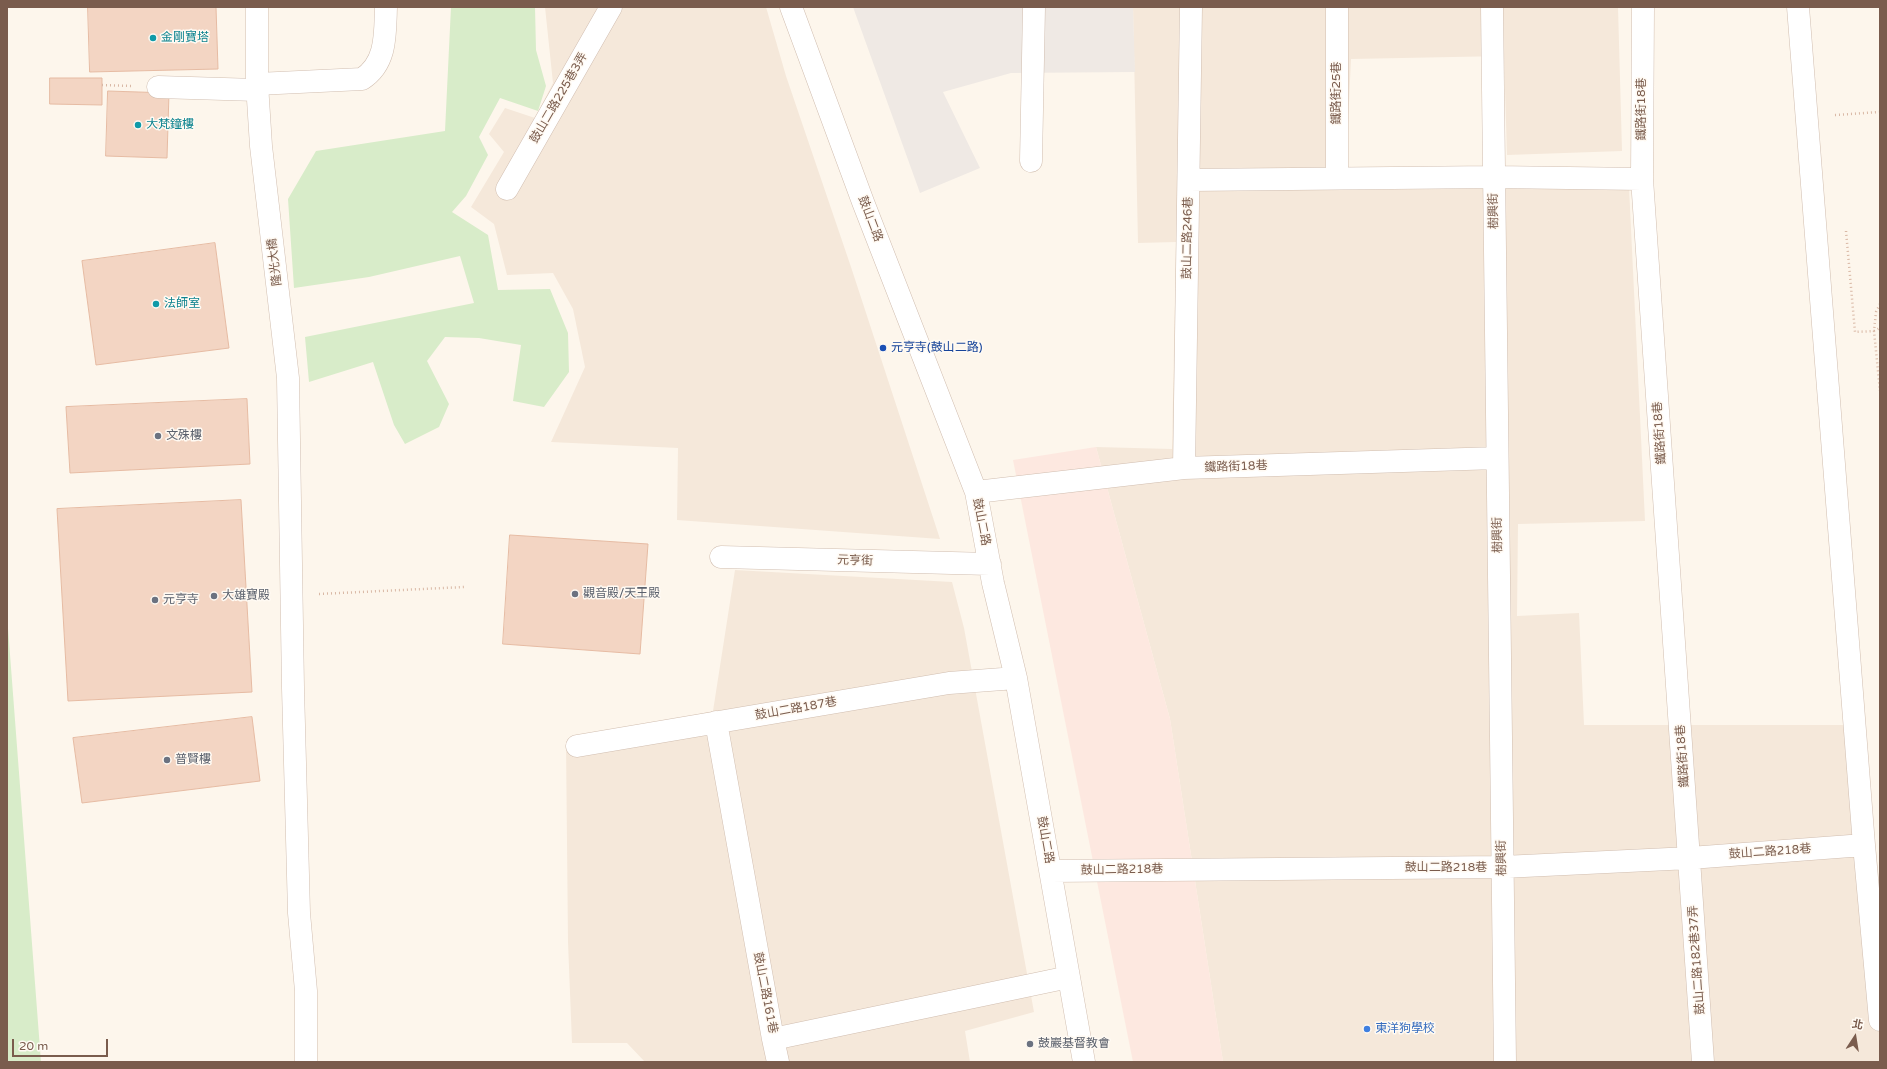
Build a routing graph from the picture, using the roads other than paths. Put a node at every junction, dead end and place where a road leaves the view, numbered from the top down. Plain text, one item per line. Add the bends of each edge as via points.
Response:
1 (257, 7) edge
2 (386, 7) edge
3 (611, 7) edge
4 (791, 7) edge
5 (1034, 7) edge
6 (1191, 7) edge
7 (1337, 7) edge
8 (1492, 7) edge
9 (1643, 7) edge
10 (1798, 7) edge
11 (158, 87) dead end
12 (257, 87) junction
13 (1031, 161) dead end
14 (1494, 177) junction
15 (1337, 178) junction
16 (1642, 179) junction
17 (1189, 180) junction
18 (507, 188) dead end
19 (1497, 458) junction
20 (1184, 468) junction
21 (976, 492) junction
22 (721, 557) dead end
23 (990, 564) junction
24 (1016, 678) junction
25 (716, 722) junction
26 (577, 746) dead end
27 (1864, 845) junction
28 (1690, 858) junction
29 (1502, 867) junction
30 (1051, 871) junction
31 (1069, 977) junction
32 (1880, 1020) edge
33 (773, 1039) junction
34 (306, 1062) edge
35 (778, 1062) edge
36 (1084, 1062) edge
37 (1505, 1062) edge
38 (1703, 1062) edge

1 - 12 street, 隆光大橋
2 - 12 street via 382,54 371,73 362,79
3 - 18 street, 鼓山二路225巷3弄
4 - 21 street, 鼓山二路 via 863,202
5 - 13 street
6 - 17 street, 鼓山二路246巷
7 - 15 street, 鐵路街25巷
8 - 14 street, 樹興街
9 - 16 street, 鐵路街18巷
10 - 27 street
11 - 12 street
12 - 34 street, 隆光大橋 via 261,146 288,378 299,913 306,991
14 - 15 street
14 - 16 street
14 - 19 street, 樹興街
15 - 17 street
16 - 28 street, 鐵路街18巷
17 - 20 street, 鼓山二路246巷
19 - 20 street, 鐵路街18巷
19 - 29 street, 樹興街
20 - 21 street, 鐵路街18巷
21 - 23 street, 鼓山二路
22 - 23 street, 元亨街
23 - 24 street, 鼓山二路
24 - 25 street, 鼓山二路187巷 via 949,683
24 - 30 street, 鼓山二路
25 - 26 street, 鼓山二路187巷
25 - 33 street, 鼓山二路161巷
27 - 28 street, 鼓山二路218巷
27 - 32 street
28 - 29 street, 鼓山二路218巷
28 - 38 street, 鼓山二路182巷37弄
29 - 30 street, 鼓山二路218巷
29 - 37 street, 樹興街
30 - 31 street, 鼓山二路
31 - 33 street, 鼓山二路161巷
31 - 36 street, 鼓山二路
33 - 35 street

